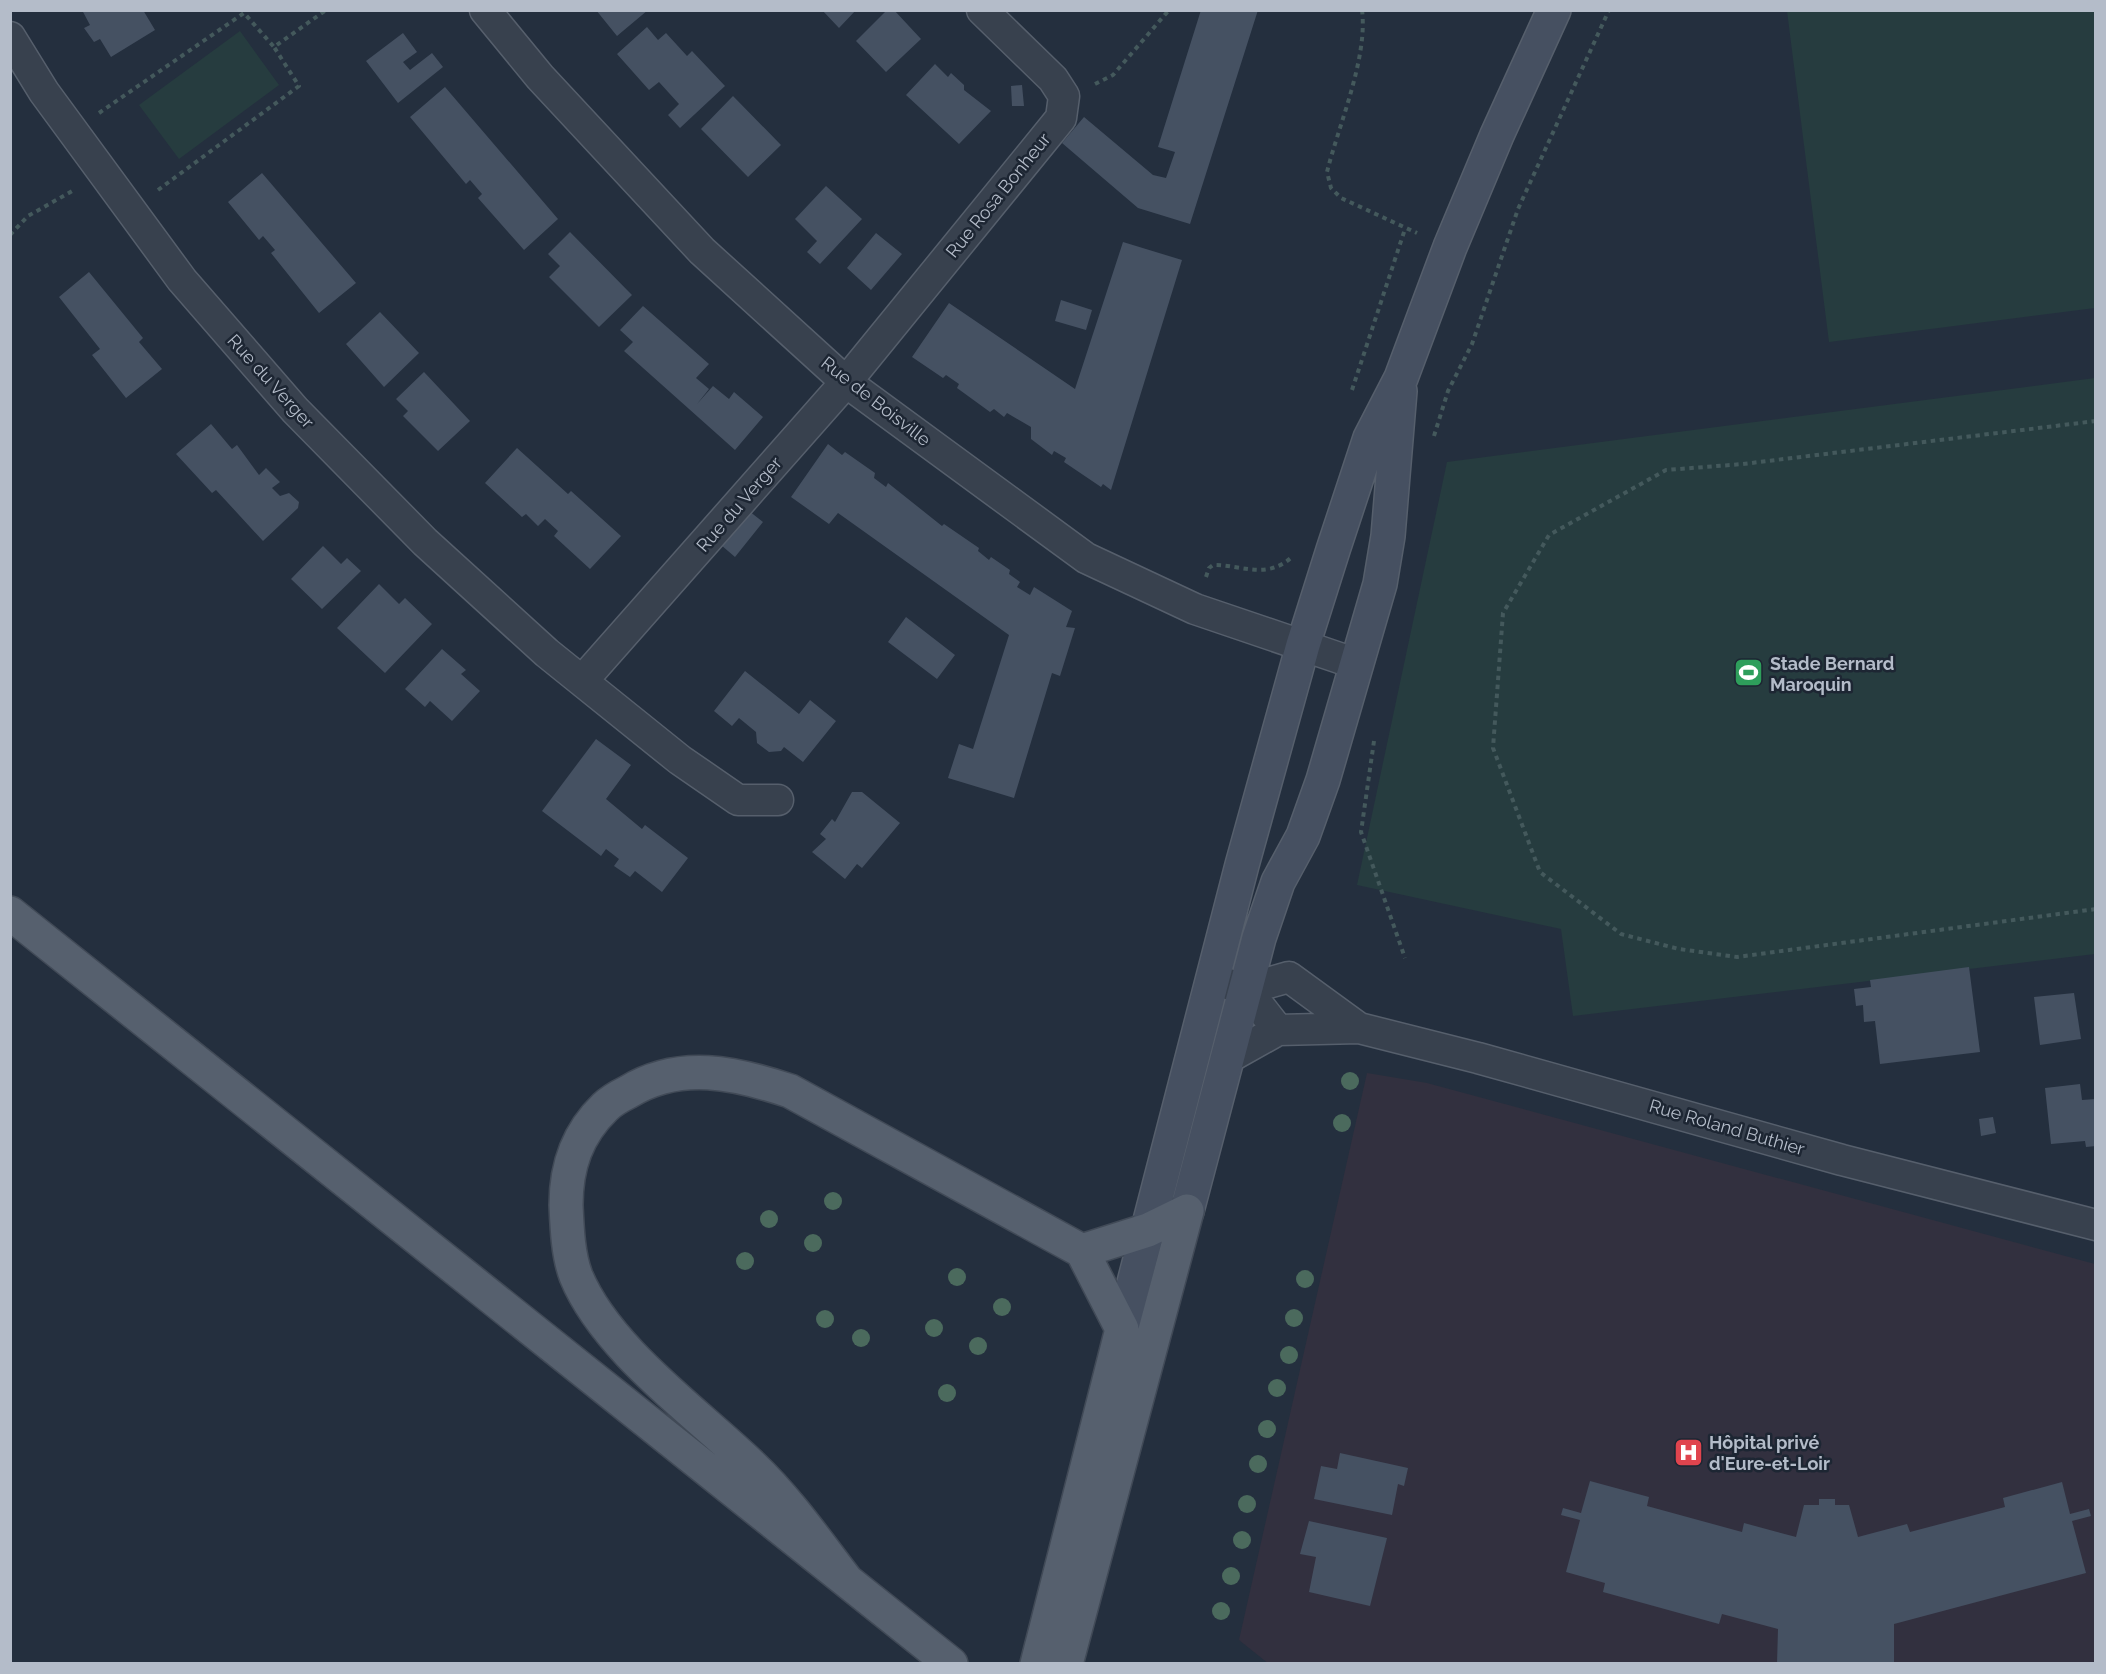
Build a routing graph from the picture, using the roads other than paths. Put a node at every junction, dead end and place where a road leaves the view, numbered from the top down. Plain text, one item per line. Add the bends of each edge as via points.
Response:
1 (485, 10) edge
2 (982, 10) edge
3 (1554, 10) edge
4 (10, 36) edge
5 (1401, 378) junction
6 (846, 382) junction
7 (1302, 645) junction
8 (1357, 664) junction
9 (583, 680) junction
10 (778, 800) dead end
11 (10, 913) edge
12 (1259, 938) junction
13 (1288, 976) junction
14 (1214, 980) junction
15 (1246, 989) junction
16 (1359, 1028) junction
17 (1278, 1030) junction
18 (1228, 1058) junction
19 (1186, 1211) junction
20 (2096, 1225) edge
21 (1148, 1230) junction
22 (1082, 1251) junction
23 (1122, 1329) junction
24 (848, 1581) junction
25 (1069, 1653) edge
26 (951, 1664) edge
27 (1037, 1664) edge

1 - 6 street, Rue de Boisville via 547,85 702,251
2 - 6 street, Rue Rosa Bonheur via 1053,79 1064,96 1061,118
3 - 5 main road via 1450,247
4 - 9 street, Rue du Verger via 44,92 182,280 295,410 425,542 547,653
5 - 7 main road via 1370,438
5 - 8 main road via 1388,536 1380,584
6 - 7 street, Rue de Boisville via 1086,558 1195,609
6 - 9 street, Rue du Verger
7 - 8 street, Rue de Boisville
7 - 14 main road
8 - 12 main road via 1303,836 1278,882
9 - 10 street, Rue du Verger via 680,760 738,800
11 - 24 main road
12 - 13 street, Rue Roland Buthier
12 - 15 main road
13 - 15 street
13 - 16 street, Rue Roland Buthier
14 - 15 street
14 - 21 main road
15 - 17 street
15 - 18 main road
16 - 17 street, Rue Roland Buthier
16 - 20 street, Rue Roland Buthier
17 - 18 street
18 - 19 main road
19 - 21 main road
19 - 25 main road
21 - 22 main road
21 - 23 main road
22 - 23 main road
22 - 24 main road via 790,1091 749,1077 713,1071 675,1074 642,1083 606,1105 580,1136 566,1184 567,1232 576,1276 597,1312 640,1363 753,1467
23 - 27 main road
24 - 26 main road

